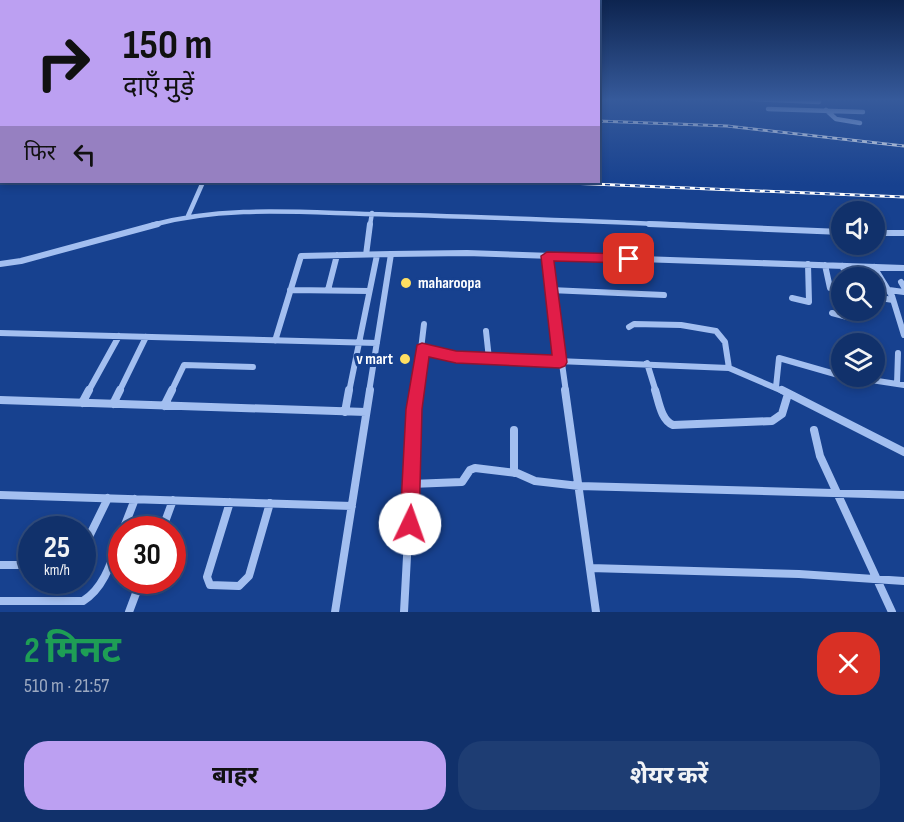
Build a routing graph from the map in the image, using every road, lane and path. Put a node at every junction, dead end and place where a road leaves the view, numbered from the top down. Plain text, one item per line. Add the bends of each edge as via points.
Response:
1 (203, 183) edge
2 (372, 213) junction
3 (188, 216) junction
4 (831, 232) edge
5 (885, 233) edge
6 (904, 233) edge
7 (392, 254) junction
8 (337, 255) junction
9 (366, 255) junction
10 (377, 255) junction
11 (547, 256) junction
12 (808, 264) junction
13 (0, 265) edge
14 (825, 265) junction
15 (842, 266) joint
16 (874, 267) edge
17 (885, 267) edge
18 (904, 268) edge
19 (885, 284) edge
20 (831, 288) edge
21 (290, 290) junction
22 (328, 290) junction
23 (550, 290) junction
24 (889, 290) junction
25 (369, 291) junction
26 (904, 292) edge
27 (664, 295) dead end
28 (792, 298) dead end
29 (885, 299) edge
30 (893, 300) junction
31 (424, 324) dead end
32 (629, 327) dead end
33 (486, 331) dead end
34 (0, 333) edge
35 (904, 335) edge
36 (119, 336) junction
37 (146, 337) junction
38 (275, 341) junction
39 (359, 342) junction
40 (377, 343) junction
41 (422, 349) junction
42 (898, 353) dead end
43 (489, 359) junction
44 (560, 362) junction
45 (647, 363) junction
46 (253, 367) dead end
47 (729, 368) junction
48 (831, 373) edge
49 (885, 382) edge
50 (901, 385) edge
51 (776, 387) junction
52 (788, 394) junction
53 (0, 400) edge
54 (82, 403) junction
55 (113, 404) junction
56 (164, 406) junction
57 (345, 412) junction
58 (366, 412) junction
59 (514, 430) dead end
60 (814, 430) dead end
61 (904, 452) edge
62 (514, 473) junction
63 (411, 484) junction
64 (579, 486) junction
65 (838, 493) junction
66 (0, 495) edge
67 (904, 495) edge
68 (108, 498) junction
69 (135, 499) junction
70 (173, 500) junction
71 (230, 502) junction
72 (270, 503) junction
73 (352, 506) junction
74 (128, 516) edge
75 (167, 516) edge
76 (96, 522) edge
77 (0, 565) edge
78 (18, 565) edge
79 (108, 565) edge
80 (590, 568) junction
81 (876, 578) junction
82 (904, 581) edge
83 (136, 594) edge
84 (0, 601) edge
85 (129, 612) edge
86 (335, 612) edge
87 (404, 612) edge
88 (596, 612) edge
89 (892, 612) edge

1 - 3 street
2 - 3 street via 247,211
2 - 4 street
2 - 9 street
3 - 13 street
5 - 6 street
7 - 10 street
7 - 11 street
7 - 40 street
8 - 9 street
8 - 21 street via 301,256
8 - 22 street
9 - 10 street
10 - 25 street
11 - 12 street
11 - 23 street
12 - 14 street
12 - 28 street via 809,302
14 - 15 street
14 - 20 street
15 - 16 street
17 - 18 street
19 - 24 street
21 - 22 street
21 - 38 street
22 - 25 street
23 - 27 street
23 - 44 street
24 - 26 street
24 - 30 street
25 - 39 street
29 - 30 street
30 - 35 street
31 - 41 street
32 - 47 street via 673,325 715,330 724,339
33 - 43 street
34 - 36 street
36 - 37 street
36 - 54 street
37 - 38 street
37 - 55 street
38 - 39 street
39 - 40 street
39 - 57 street
40 - 58 street
41 - 43 street
41 - 63 street via 414,409
42 - 50 street
43 - 44 street
44 - 45 street
44 - 64 street
45 - 47 street
45 - 52 street via 668,423 779,419
46 - 56 street via 184,365
47 - 51 street
48 - 51 street via 779,358
49 - 50 street
51 - 52 street
52 - 61 street
53 - 54 street
54 - 55 street
55 - 56 street
56 - 57 street
57 - 58 street
58 - 73 street
59 - 62 street
60 - 65 street via 820,456
62 - 63 street via 473,468 462,482
62 - 64 street via 535,481
63 - 87 street
64 - 65 street
64 - 80 street
65 - 67 street
65 - 81 street
66 - 68 street
68 - 69 street
68 - 76 street
69 - 70 street
69 - 74 street
70 - 71 street
70 - 75 street
71 - 72 street
71 - 72 street via 207,578 210,585 239,586 249,576
72 - 73 street
73 - 86 street
77 - 78 street
79 - 84 street via 99,587 83,601
80 - 81 street
80 - 88 street
81 - 82 street
81 - 89 street
83 - 85 street

